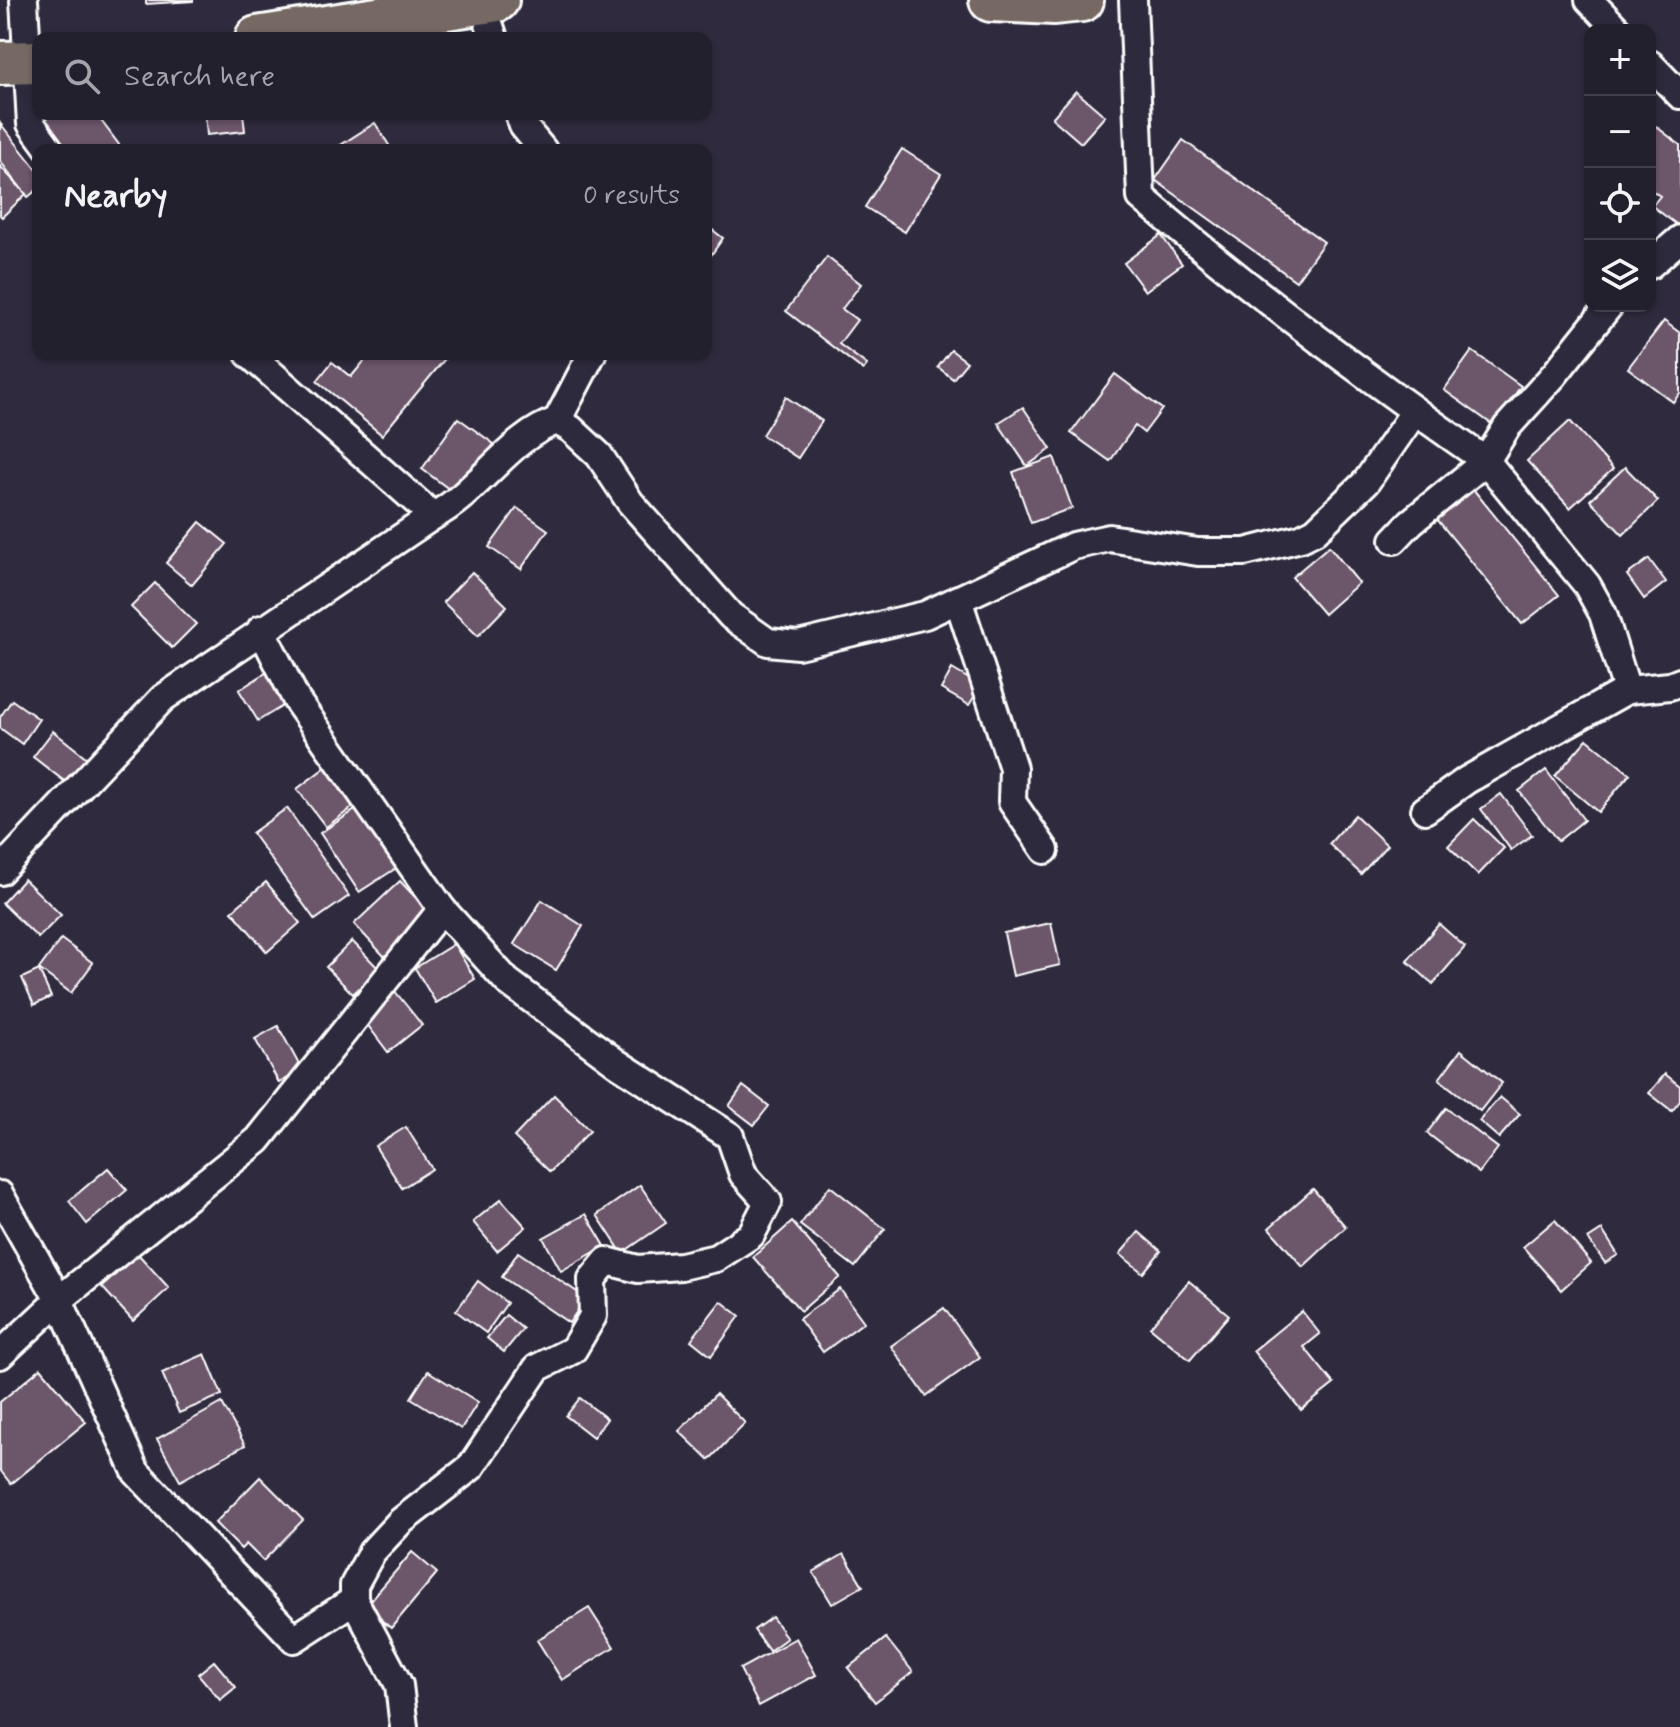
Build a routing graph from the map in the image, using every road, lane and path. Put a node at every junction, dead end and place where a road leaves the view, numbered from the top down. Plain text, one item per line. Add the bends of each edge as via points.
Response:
1 (24, 0) edge
2 (991, 0) edge
3 (1082, 0) edge
4 (1133, 0) edge
5 (1589, 0) edge
6 (491, 13) edge
7 (1612, 24) edge
8 (313, 32) edge
9 (21, 63) edge
10 (1656, 70) edge
11 (1680, 95) edge
12 (521, 120) edge
13 (46, 144) edge
14 (538, 144) edge
15 (1680, 239) edge
16 (1656, 260) edge
17 (1604, 312) edge
18 (256, 360) edge
19 (589, 360) edge
20 (1415, 411) junction
21 (557, 421) junction
22 (1486, 461) junction
23 (433, 516) junction
24 (1394, 540) dead end
25 (958, 599) junction
26 (261, 629) junction
27 (1680, 682) edge
28 (1627, 690) junction
29 (1425, 810) dead end
30 (1045, 850) dead end
31 (0, 871) edge
32 (442, 909) junction
33 (0, 1195) edge
34 (59, 1300) junction
35 (0, 1355) edge
36 (354, 1600) junction
37 (404, 1727) edge

1 - 9 street
2 - 3 highway
4 - 20 street via 1141,197
5 - 7 street
6 - 8 highway
9 - 13 street via 31,124
10 - 11 street
12 - 14 street
15 - 16 street
17 - 22 street via 1507,427
18 - 23 street
19 - 21 street
20 - 22 street
20 - 25 street via 1366,482 1301,538 1245,552 1198,552 1109,538 1073,546
21 - 23 street via 536,430
21 - 25 street via 599,455 630,502 705,589 768,642 798,645 925,615
22 - 24 street
22 - 28 street via 1587,585 1603,614
23 - 26 street
25 - 30 street via 1013,768 1012,802
26 - 31 street via 163,698
26 - 32 street via 297,701
27 - 28 street
28 - 29 street via 1477,774
32 - 34 street via 258,1140
32 - 36 street via 507,981 617,1063 730,1136 743,1174 768,1202 751,1235 716,1258 638,1269 607,1261 592,1279 593,1316 573,1350 537,1368 471,1467 400,1522 372,1552 354,1585
33 - 34 street
34 - 35 street
34 - 36 street via 136,1472 294,1639
36 - 37 street via 399,1685

